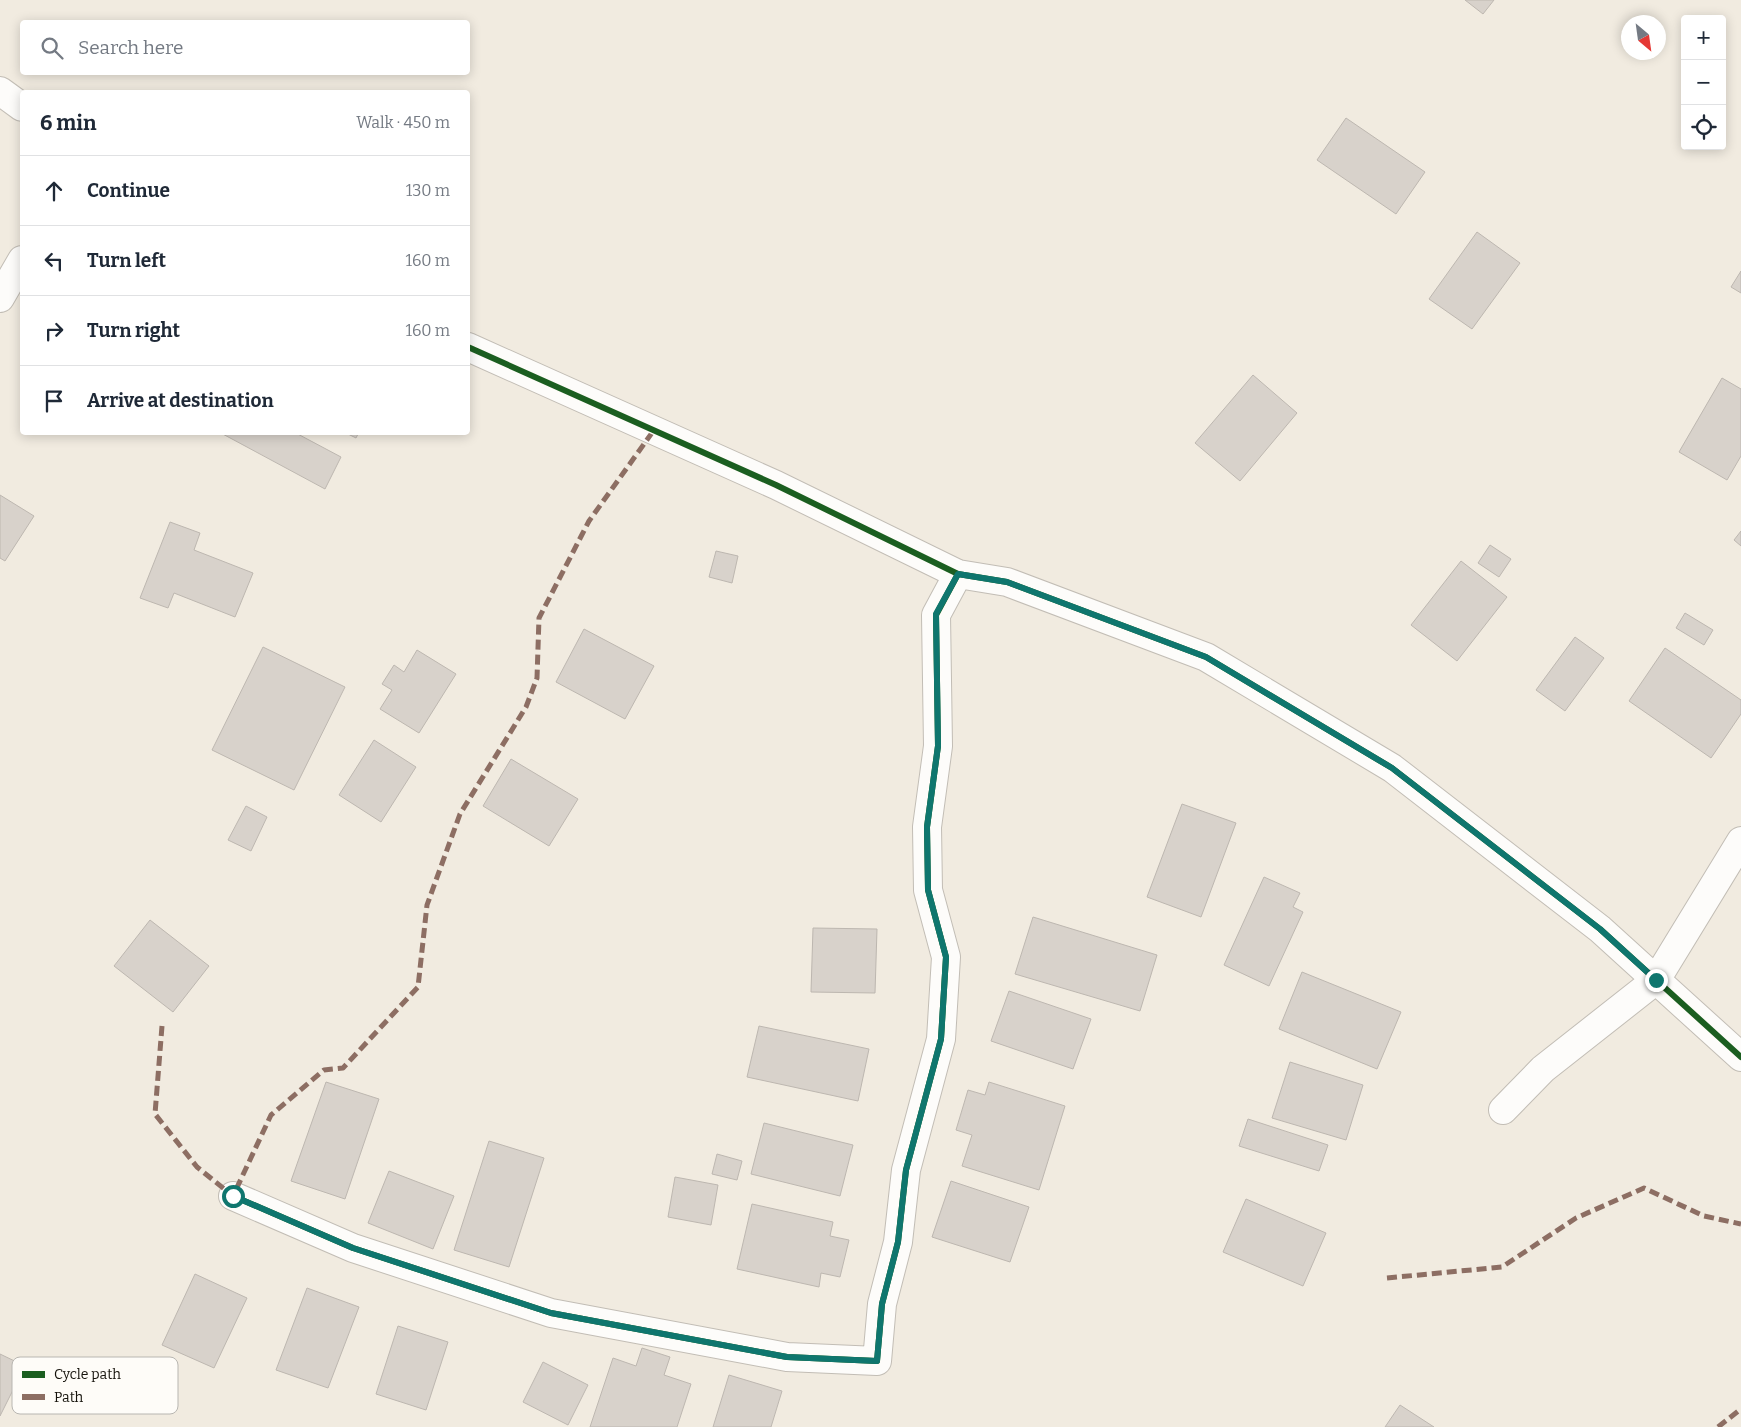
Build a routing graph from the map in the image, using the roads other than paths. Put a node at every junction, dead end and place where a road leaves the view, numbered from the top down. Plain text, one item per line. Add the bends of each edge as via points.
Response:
1 (0, 91) edge
2 (20, 106) edge
3 (20, 263) edge
4 (0, 298) edge
5 (470, 348) edge
6 (958, 574) junction
7 (1741, 841) edge
8 (1656, 980) junction
9 (1741, 1056) edge
10 (1503, 1110) dead end
11 (233, 1196) dead end

1 - 2 street
3 - 4 street
5 - 6 street via 776,485
6 - 8 street via 1007,582 1206,657 1392,768 1600,929
6 - 11 street via 936,614 938,746 927,827 928,890 946,957 941,1039 906,1170 898,1242 882,1304 877,1361 787,1357 551,1313 353,1248
7 - 8 street
8 - 9 street
8 - 10 street via 1543,1069

